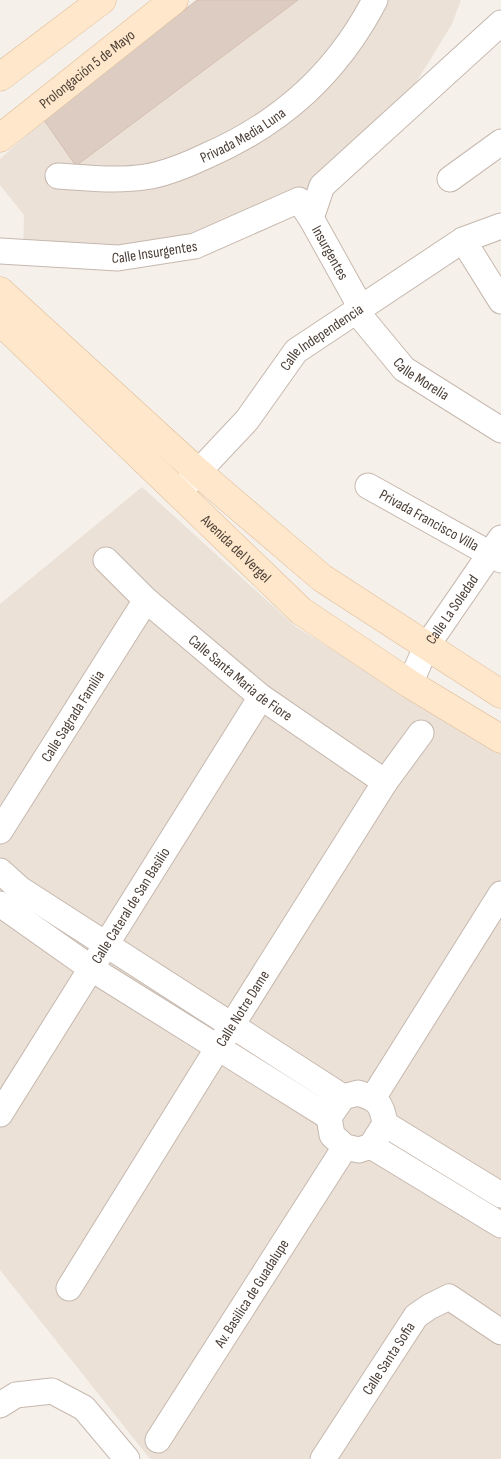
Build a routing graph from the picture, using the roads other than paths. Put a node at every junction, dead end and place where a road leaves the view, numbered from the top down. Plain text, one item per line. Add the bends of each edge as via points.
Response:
1 (102, 0) edge
2 (174, 0) edge
3 (375, 0) edge
4 (501, 23) edge
5 (0, 77) edge
6 (0, 138) edge
7 (501, 142) edge
8 (58, 176) dead end
9 (450, 179) dead end
10 (305, 209) junction
11 (501, 226) edge
12 (463, 240) junction
13 (0, 251) edge
14 (0, 291) edge
15 (501, 300) edge
16 (358, 310) junction
17 (0, 321) edge
18 (501, 430) edge
19 (198, 472) junction
20 (368, 486) dead end
21 (178, 493) junction
22 (497, 550) edge
23 (106, 560) dead end
24 (146, 600) junction
25 (426, 647) junction
26 (410, 684) junction
27 (501, 694) edge
28 (262, 697) junction
29 (421, 733) dead end
30 (501, 739) edge
31 (386, 782) junction
32 (0, 831) edge
33 (0, 870) edge
34 (501, 894) edge
35 (0, 904) edge
36 (108, 945) junction
37 (92, 969) junction
38 (232, 1026) junction
39 (219, 1047) junction
40 (373, 1098) junction
41 (336, 1106) junction
42 (0, 1114) edge
43 (385, 1124) junction
44 (372, 1146) junction
45 (345, 1148) junction
46 (501, 1196) edge
47 (501, 1225) edge
48 (69, 1288) dead end
49 (501, 1332) edge
50 (0, 1405) edge
51 (158, 1440) dead end
52 (127, 1459) edge
53 (323, 1459) edge

1 - 5 street
2 - 6 street, Prolongación 5 de Mayo
3 - 8 street, Privada Media Luna via 336,62 303,95 262,127 228,147 187,165 146,176 112,179
4 - 10 street via 322,186
7 - 9 street
10 - 13 street, Calle Insurgentes via 195,246 118,258
10 - 16 street, Insurgentes
11 - 12 street, Calle Independencia
12 - 15 street
12 - 16 street, Calle Independencia
14 - 19 street, Avenida del Vergel
16 - 18 street, Calle Morelia via 404,369
16 - 19 street, Calle Independencia via 296,351 247,420
17 - 21 street, Avenida del Vergel
19 - 21 street, Calle Independencia
19 - 25 street, Avenida del Vergel via 322,578
20 - 22 street, Privada Francisco Villa
21 - 26 street, Avenida del Vergel via 301,611
22 - 25 street, Calle La Soledad
23 - 24 street, Calle Santa Maria de Fiore
24 - 28 street, Calle Santa Maria de Fiore
24 - 32 street, Calle Sagrada Familia
25 - 26 street, Calle La Soledad
25 - 27 street, Avenida del Vergel
26 - 30 street, Avenida del Vergel
28 - 31 street, Calle Santa Maria de Fiore
28 - 36 street, Calle Cateral de San Basilio
29 - 31 street, Calle Notre Dame
31 - 38 street, Calle Notre Dame
33 - 36 street via 20,888
34 - 40 street
35 - 37 street
36 - 37 street, Calle Cateral de San Basilio
36 - 38 street
37 - 39 street
37 - 42 street, Calle Cateral de San Basilio
38 - 39 street, Calle Notre Dame
38 - 41 street
39 - 41 street
39 - 48 street, Calle Notre Dame
40 - 41 street via 358,1093
40 - 43 street via 383,1110
41 - 45 street via 332,1135
43 - 44 street
43 - 46 street
44 - 45 street via 360,1150
44 - 47 street
45 - 51 street, Av. Basilica de Guadalupe
49 - 53 street, Calle Santa Sofia via 449,1297 416,1316
50 - 52 street via 16,1395 52,1391 84,1408

